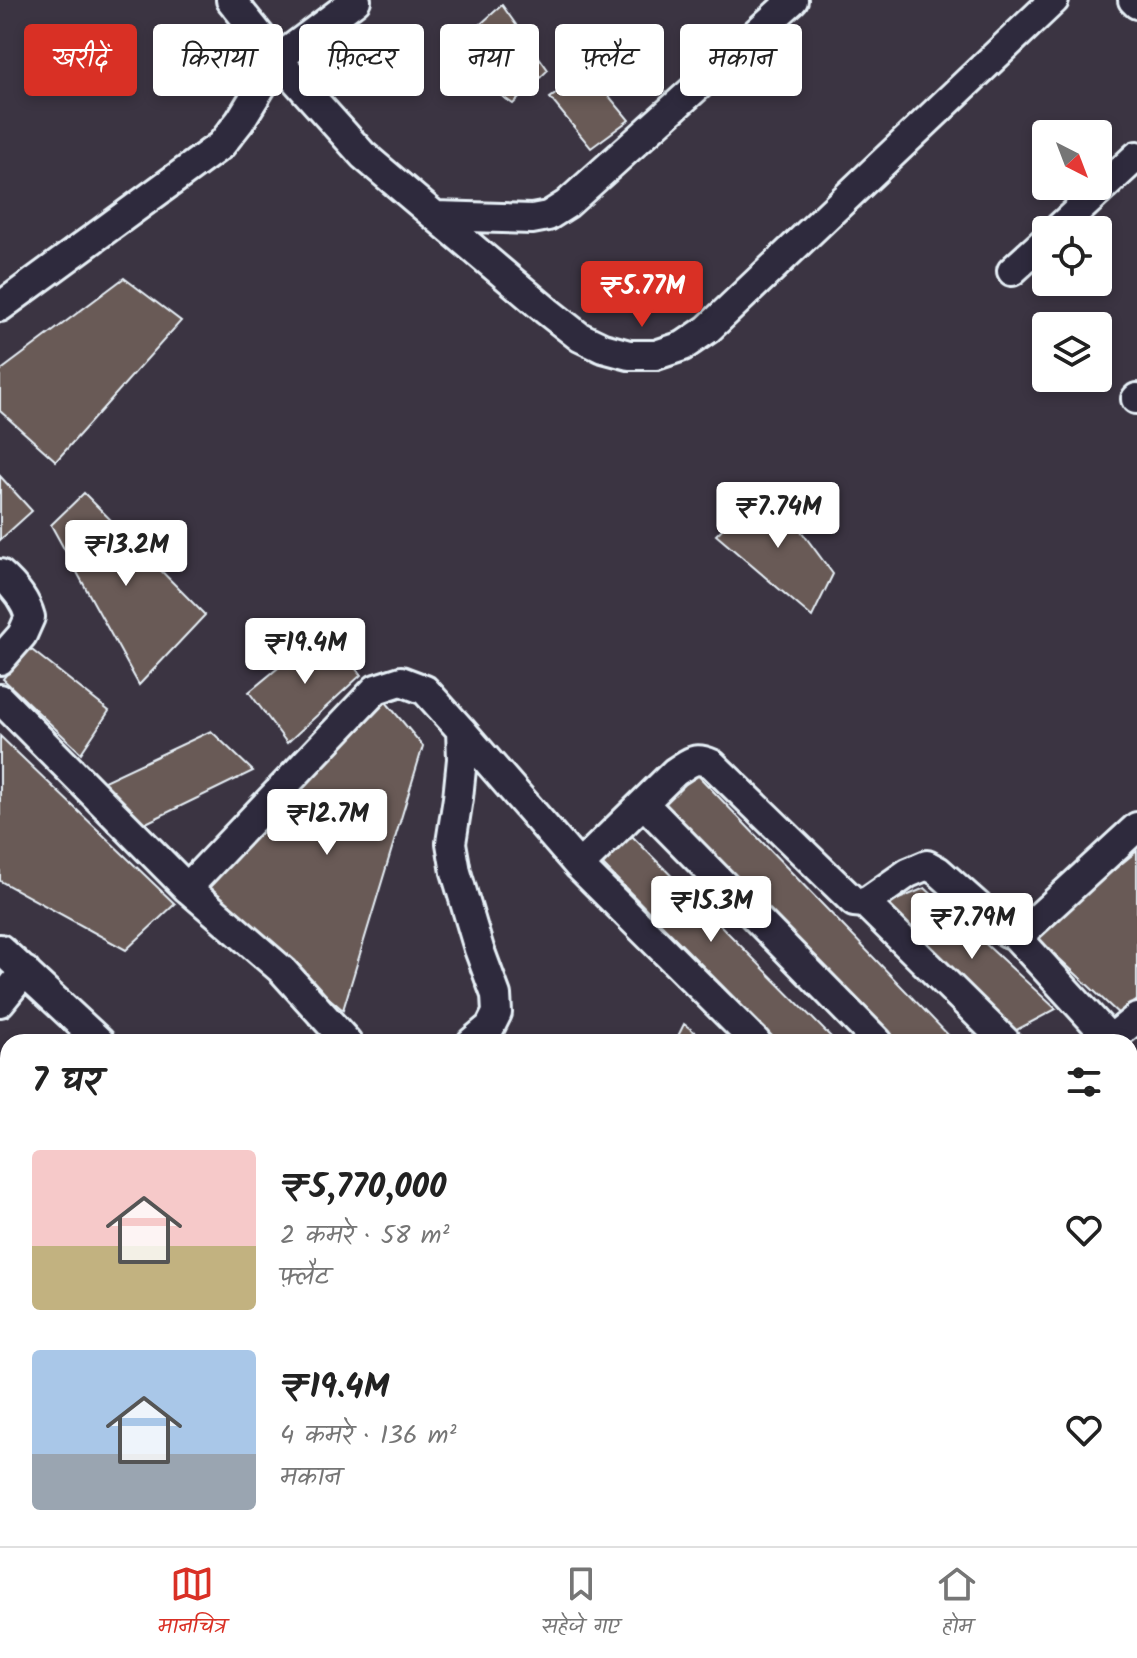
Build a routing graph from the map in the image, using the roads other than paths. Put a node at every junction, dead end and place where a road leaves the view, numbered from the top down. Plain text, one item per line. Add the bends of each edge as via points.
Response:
1 (231, 0) edge
2 (356, 0) edge
3 (793, 0) edge
4 (1054, 0) edge
5 (250, 24) edge
6 (283, 55) edge
7 (283, 65) edge
8 (255, 96) edge
9 (1137, 156) edge
10 (435, 216) junction
11 (1072, 216) edge
12 (1032, 253) edge
13 (1012, 271) dead end
14 (0, 307) edge
15 (0, 574) edge
16 (0, 660) edge
17 (0, 699) edge
18 (461, 730) junction
19 (644, 804) junction
20 (1137, 827) edge
21 (579, 866) junction
22 (187, 888) junction
23 (865, 903) junction
24 (1015, 935) junction
25 (0, 949) edge
26 (25, 971) junction
27 (0, 1002) edge
28 (1137, 1018) edge
29 (92, 1034) edge
30 (340, 1034) edge
31 (482, 1034) edge
32 (748, 1034) edge
33 (870, 1034) edge
34 (998, 1034) edge
35 (1103, 1034) edge
36 (1118, 1034) edge

1 - 5 street
2 - 6 street
3 - 10 street via 548,216
4 - 10 street via 720,318 683,346 656,355 629,355 580,337
7 - 10 street via 363,155
8 - 14 street via 221,145
9 - 11 street
12 - 13 street
15 - 16 street via 27,605 30,617
17 - 22 street
18 - 21 street
18 - 22 street via 425,690 401,681 376,689
18 - 31 street via 451,843 496,995 497,1013
19 - 21 street
19 - 23 street via 675,772 701,759 843,894
19 - 33 street
20 - 24 street
21 - 32 street
22 - 30 street via 283,971
23 - 24 street via 927,865
23 - 34 street
24 - 35 street
25 - 26 street
26 - 27 street
26 - 29 street
28 - 36 street

